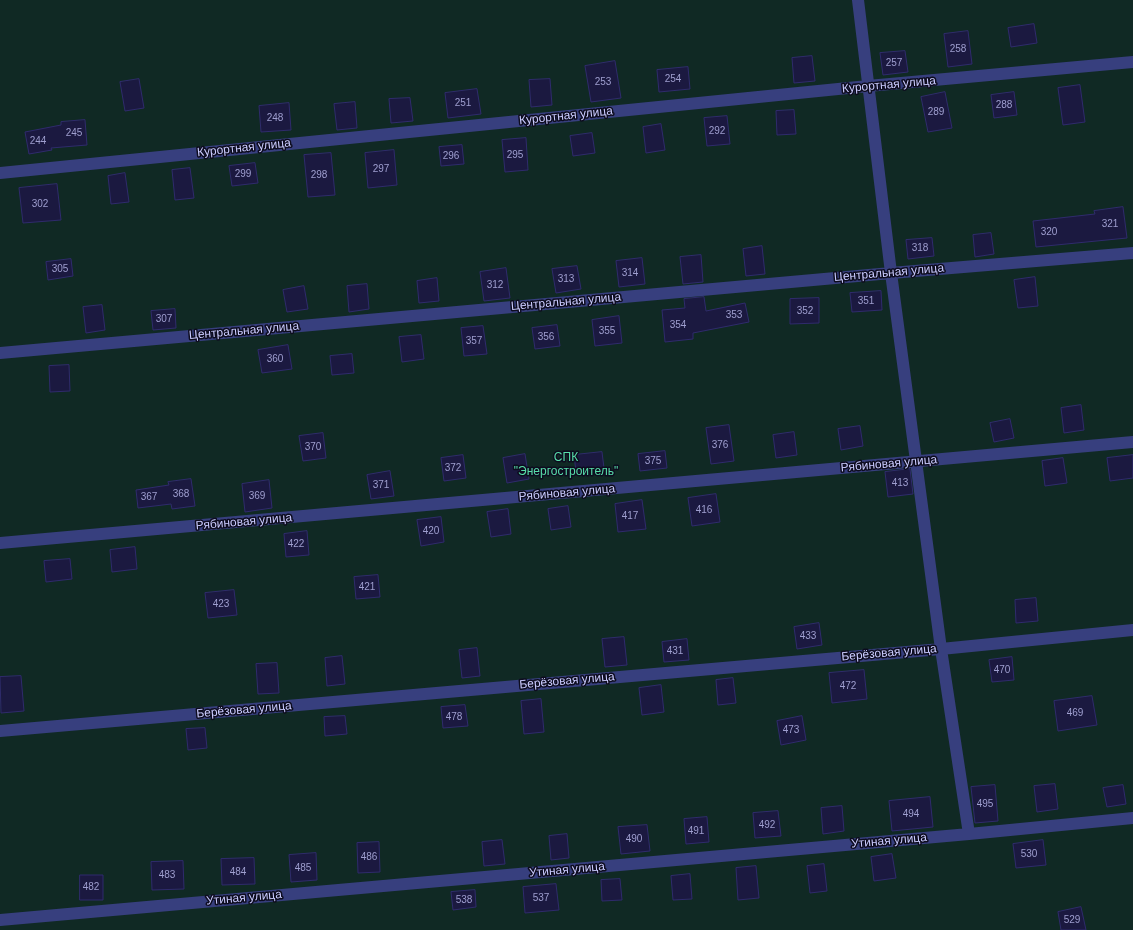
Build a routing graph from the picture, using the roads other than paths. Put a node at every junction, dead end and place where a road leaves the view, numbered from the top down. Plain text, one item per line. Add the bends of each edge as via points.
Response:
1 (858, 0) edge
2 (1133, 62) edge
3 (868, 86) junction
4 (0, 173) edge
5 (1133, 253) edge
6 (891, 273) junction
7 (0, 353) edge
8 (1133, 442) edge
9 (916, 462) junction
10 (0, 543) edge
11 (1133, 630) edge
12 (941, 649) junction
13 (0, 731) edge
14 (1133, 818) edge
15 (970, 834) junction
16 (0, 920) edge

1 - 3 street
2 - 3 street, Курортная улица
3 - 4 street, Курортная улица
3 - 6 street
5 - 6 street, Центральная улица
6 - 7 street, Центральная улица
6 - 9 street
8 - 9 street, Рябиновая улица
9 - 10 street, Рябиновая улица
9 - 12 street
11 - 12 street, Берёзовая улица
12 - 13 street, Берёзовая улица
12 - 15 street
14 - 15 street, Утиная улица
15 - 16 street, Утиная улица

